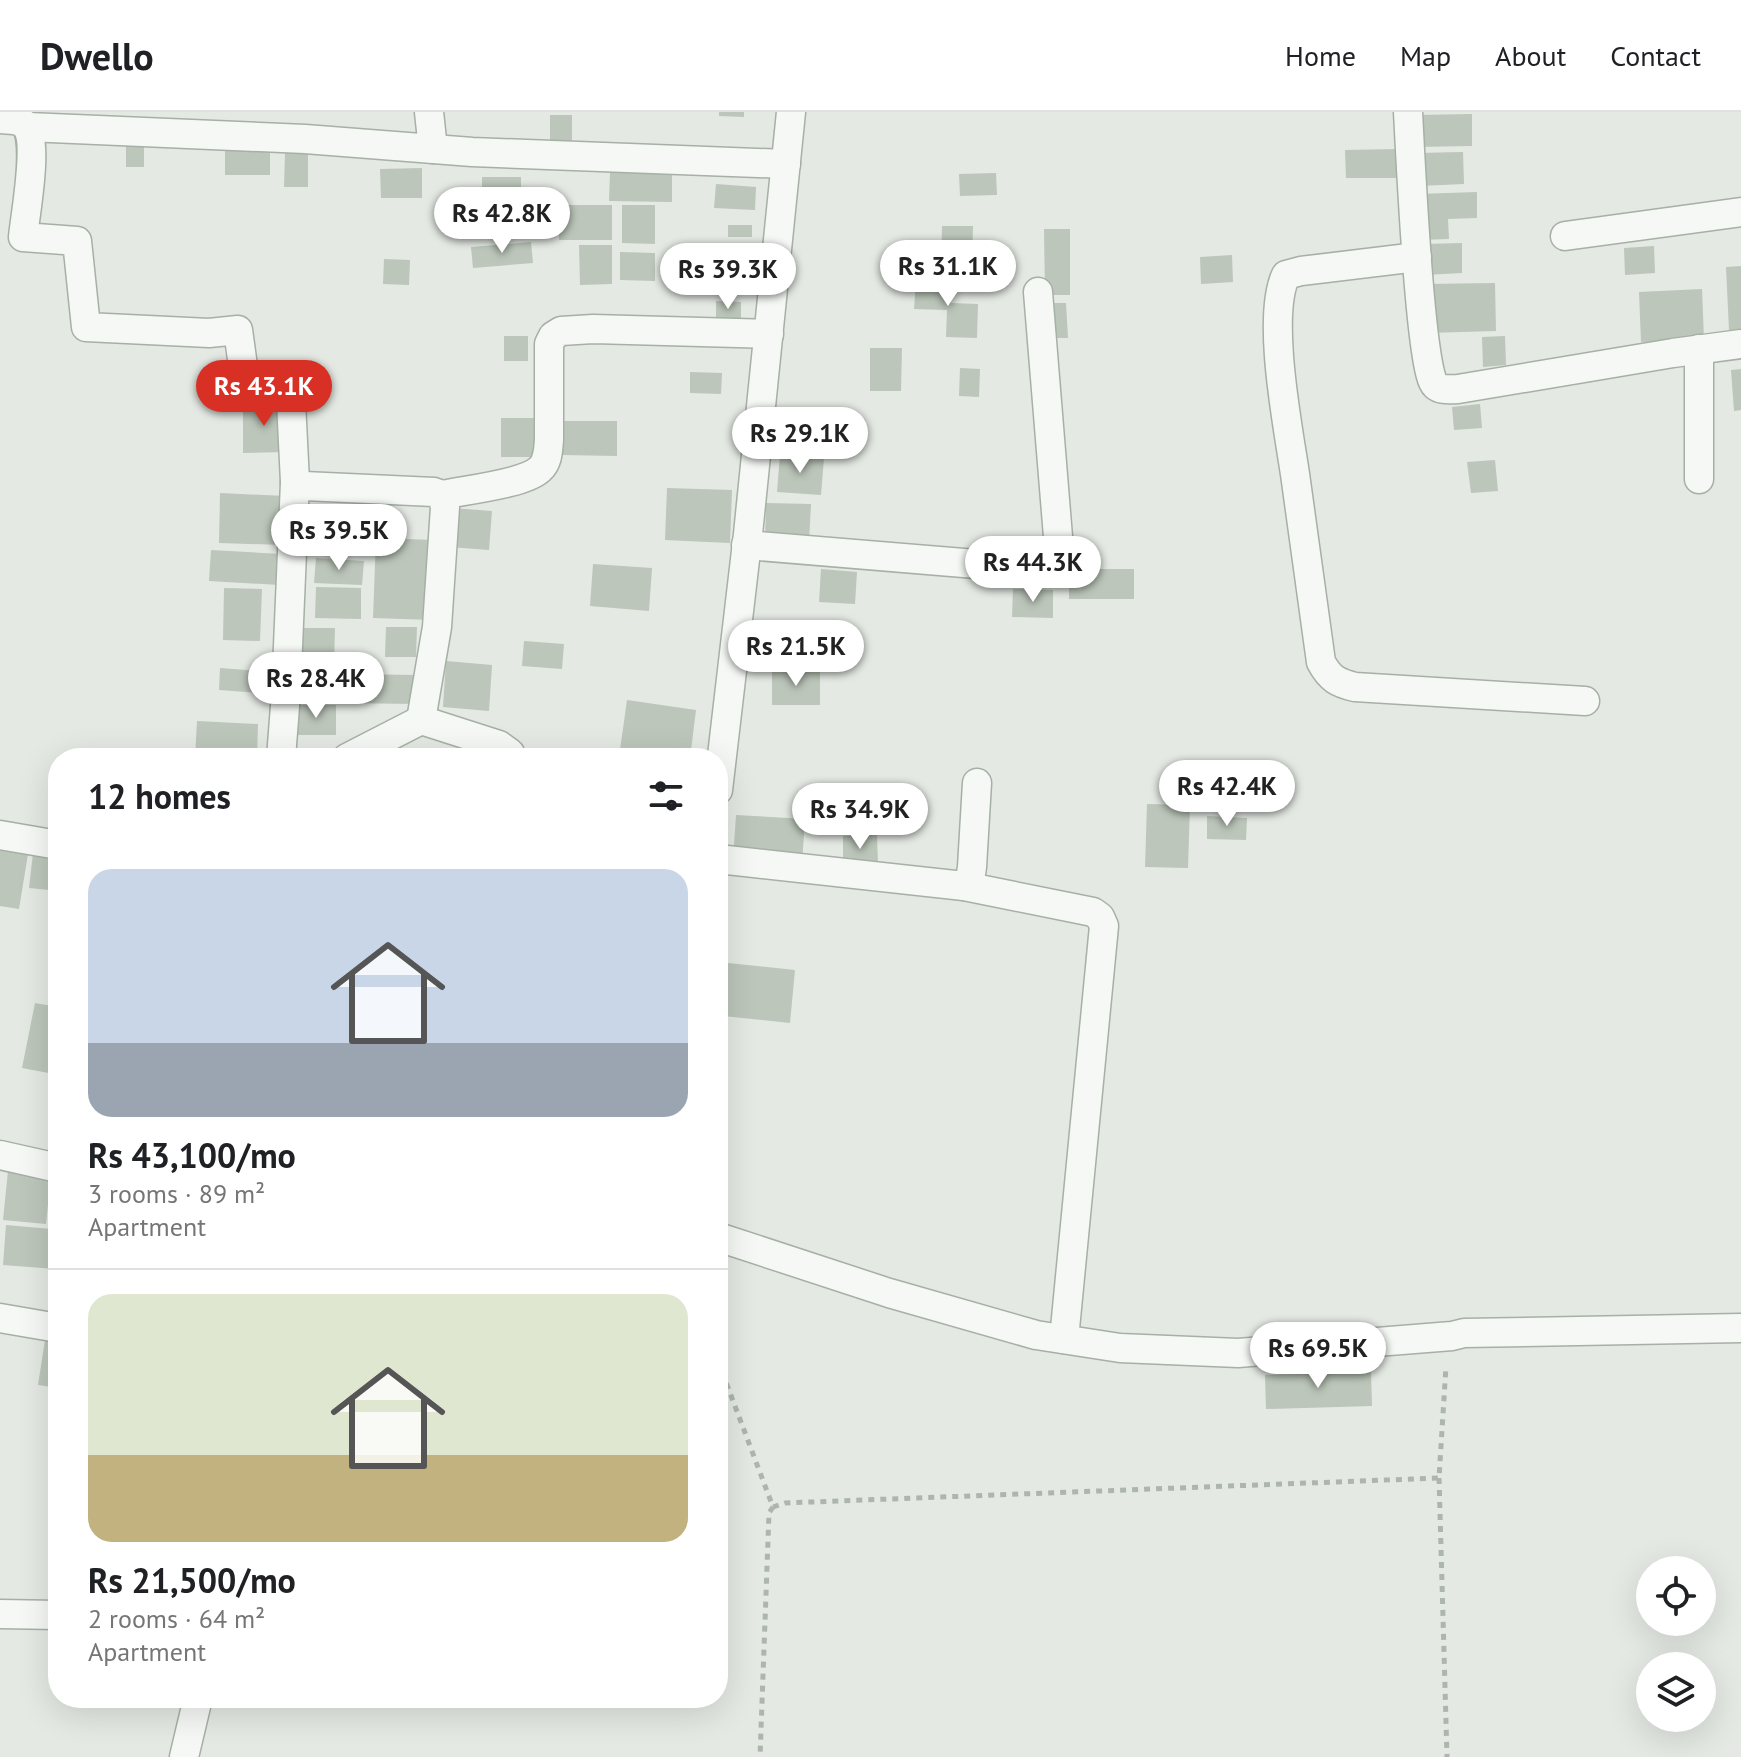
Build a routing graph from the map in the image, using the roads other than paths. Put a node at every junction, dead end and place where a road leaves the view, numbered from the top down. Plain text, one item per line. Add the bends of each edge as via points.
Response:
1 (429, 112) edge
2 (791, 112) edge
3 (1408, 112) edge
4 (0, 119) edge
5 (28, 127) junction
6 (433, 149) junction
7 (786, 164) junction
8 (1741, 212) edge
9 (1565, 236) dead end
10 (1417, 257) junction
11 (1038, 292) dead end
12 (769, 334) junction
13 (1741, 344) edge
14 (1699, 349) junction
15 (1699, 479) dead end
16 (295, 482) junction
17 (442, 495) junction
18 (746, 545) junction
19 (1585, 701) dead end
20 (421, 720) junction
21 (282, 748) edge
22 (366, 748) edge
23 (503, 748) edge
24 (723, 748) edge
25 (977, 783) dead end
26 (0, 835) edge
27 (48, 843) edge
28 (728, 860) edge
29 (964, 886) junction
30 (0, 1155) edge
31 (48, 1166) edge
32 (728, 1240) edge
33 (0, 1318) edge
34 (48, 1326) edge
35 (1741, 1328) edge
36 (1064, 1339) junction
37 (0, 1614) edge
38 (48, 1615) edge
39 (196, 1708) edge
40 (184, 1757) edge

1 - 6 street
2 - 7 street
3 - 10 street
4 - 5 street
5 - 6 street
5 - 16 street via 32,142 23,237 77,241 86,327 238,330 246,388 284,394 291,402
6 - 7 street
7 - 12 street
8 - 9 street
10 - 14 street via 1430,376 1443,390
10 - 19 street via 1301,271 1286,275 1279,289 1283,389 1321,662 1337,683 1355,687
11 - 18 street via 1059,549 1055,565 958,564
12 - 17 street via 561,331 549,344 549,440 542,468 529,477
12 - 18 street
13 - 14 street
14 - 15 street
16 - 17 street
16 - 21 street
17 - 20 street via 437,627
18 - 24 street
20 - 22 street
20 - 23 street
25 - 29 street via 972,867
26 - 27 street
28 - 29 street
29 - 36 street via 1093,912 1104,926
30 - 31 street
32 - 36 street via 889,1293
33 - 34 street
35 - 36 street via 1464,1333 1238,1353 1120,1348
37 - 38 street
39 - 40 street

